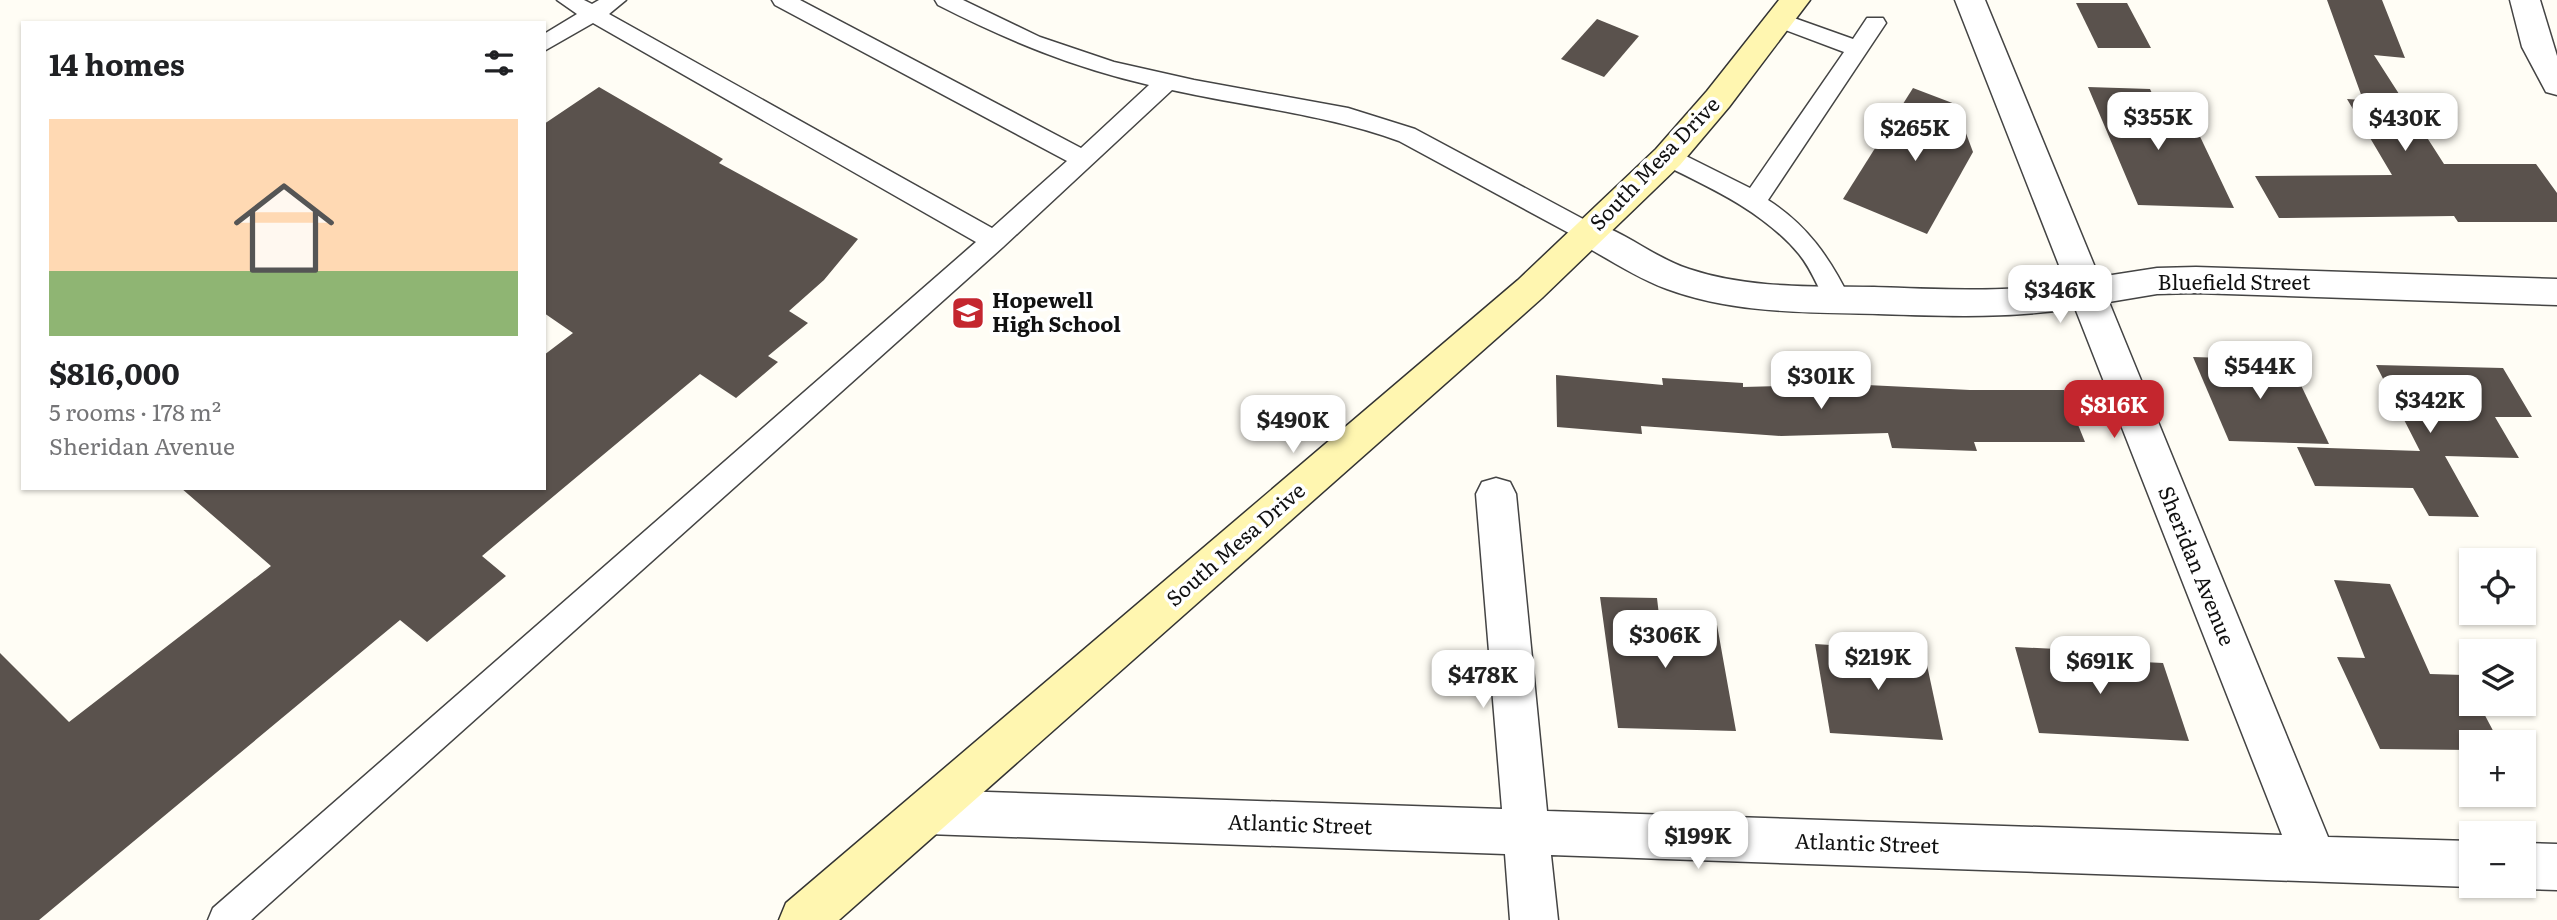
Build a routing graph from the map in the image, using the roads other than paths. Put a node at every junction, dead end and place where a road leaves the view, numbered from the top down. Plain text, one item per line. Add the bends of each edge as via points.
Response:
1 (568, 0) edge
2 (615, 0) edge
3 (783, 0) edge
4 (946, 0) edge
5 (1970, 0) edge
6 (2525, 0) edge
7 (1787, 10) edge
8 (594, 15) junction
9 (1875, 23) dead end
10 (546, 43) edge
11 (1857, 49) junction
12 (1167, 82) junction
13 (2557, 85) edge
14 (1668, 157) junction
15 (1083, 159) junction
16 (1754, 201) junction
17 (1589, 233) junction
18 (994, 241) junction
19 (2087, 292) junction
20 (2557, 292) edge
21 (1837, 299) junction
22 (1496, 494) dead end
23 (928, 812) junction
24 (1526, 832) junction
25 (2314, 859) junction
26 (2459, 864) edge
27 (2536, 866) edge
28 (2557, 867) edge
29 (225, 920) edge
30 (803, 920) edge
31 (1534, 920) edge

1 - 8 lane
2 - 8 lane
3 - 15 lane
4 - 12 lane via 1066,55
5 - 19 street, Sheridan Avenue
6 - 13 street via 2536,47
7 - 11 lane
7 - 14 main road, South Mesa Drive
8 - 10 lane
8 - 18 lane
9 - 11 lane
11 - 16 lane
12 - 15 lane
12 - 17 lane via 1333,110 1387,126
14 - 16 lane
14 - 17 main road, South Mesa Drive
15 - 18 lane
16 - 21 lane via 1812,250
17 - 21 street, Bluefield Street via 1677,279 1765,298
17 - 23 main road, South Mesa Drive
18 - 29 lane
19 - 20 street, Bluefield Street via 2196,280
19 - 21 street, Bluefield Street via 1982,303
19 - 25 street, Sheridan Avenue
22 - 24 street
23 - 24 street, Atlantic Street
23 - 30 main road, South Mesa Drive
24 - 25 street, Atlantic Street
24 - 31 street
25 - 26 street, Atlantic Street
27 - 28 street

